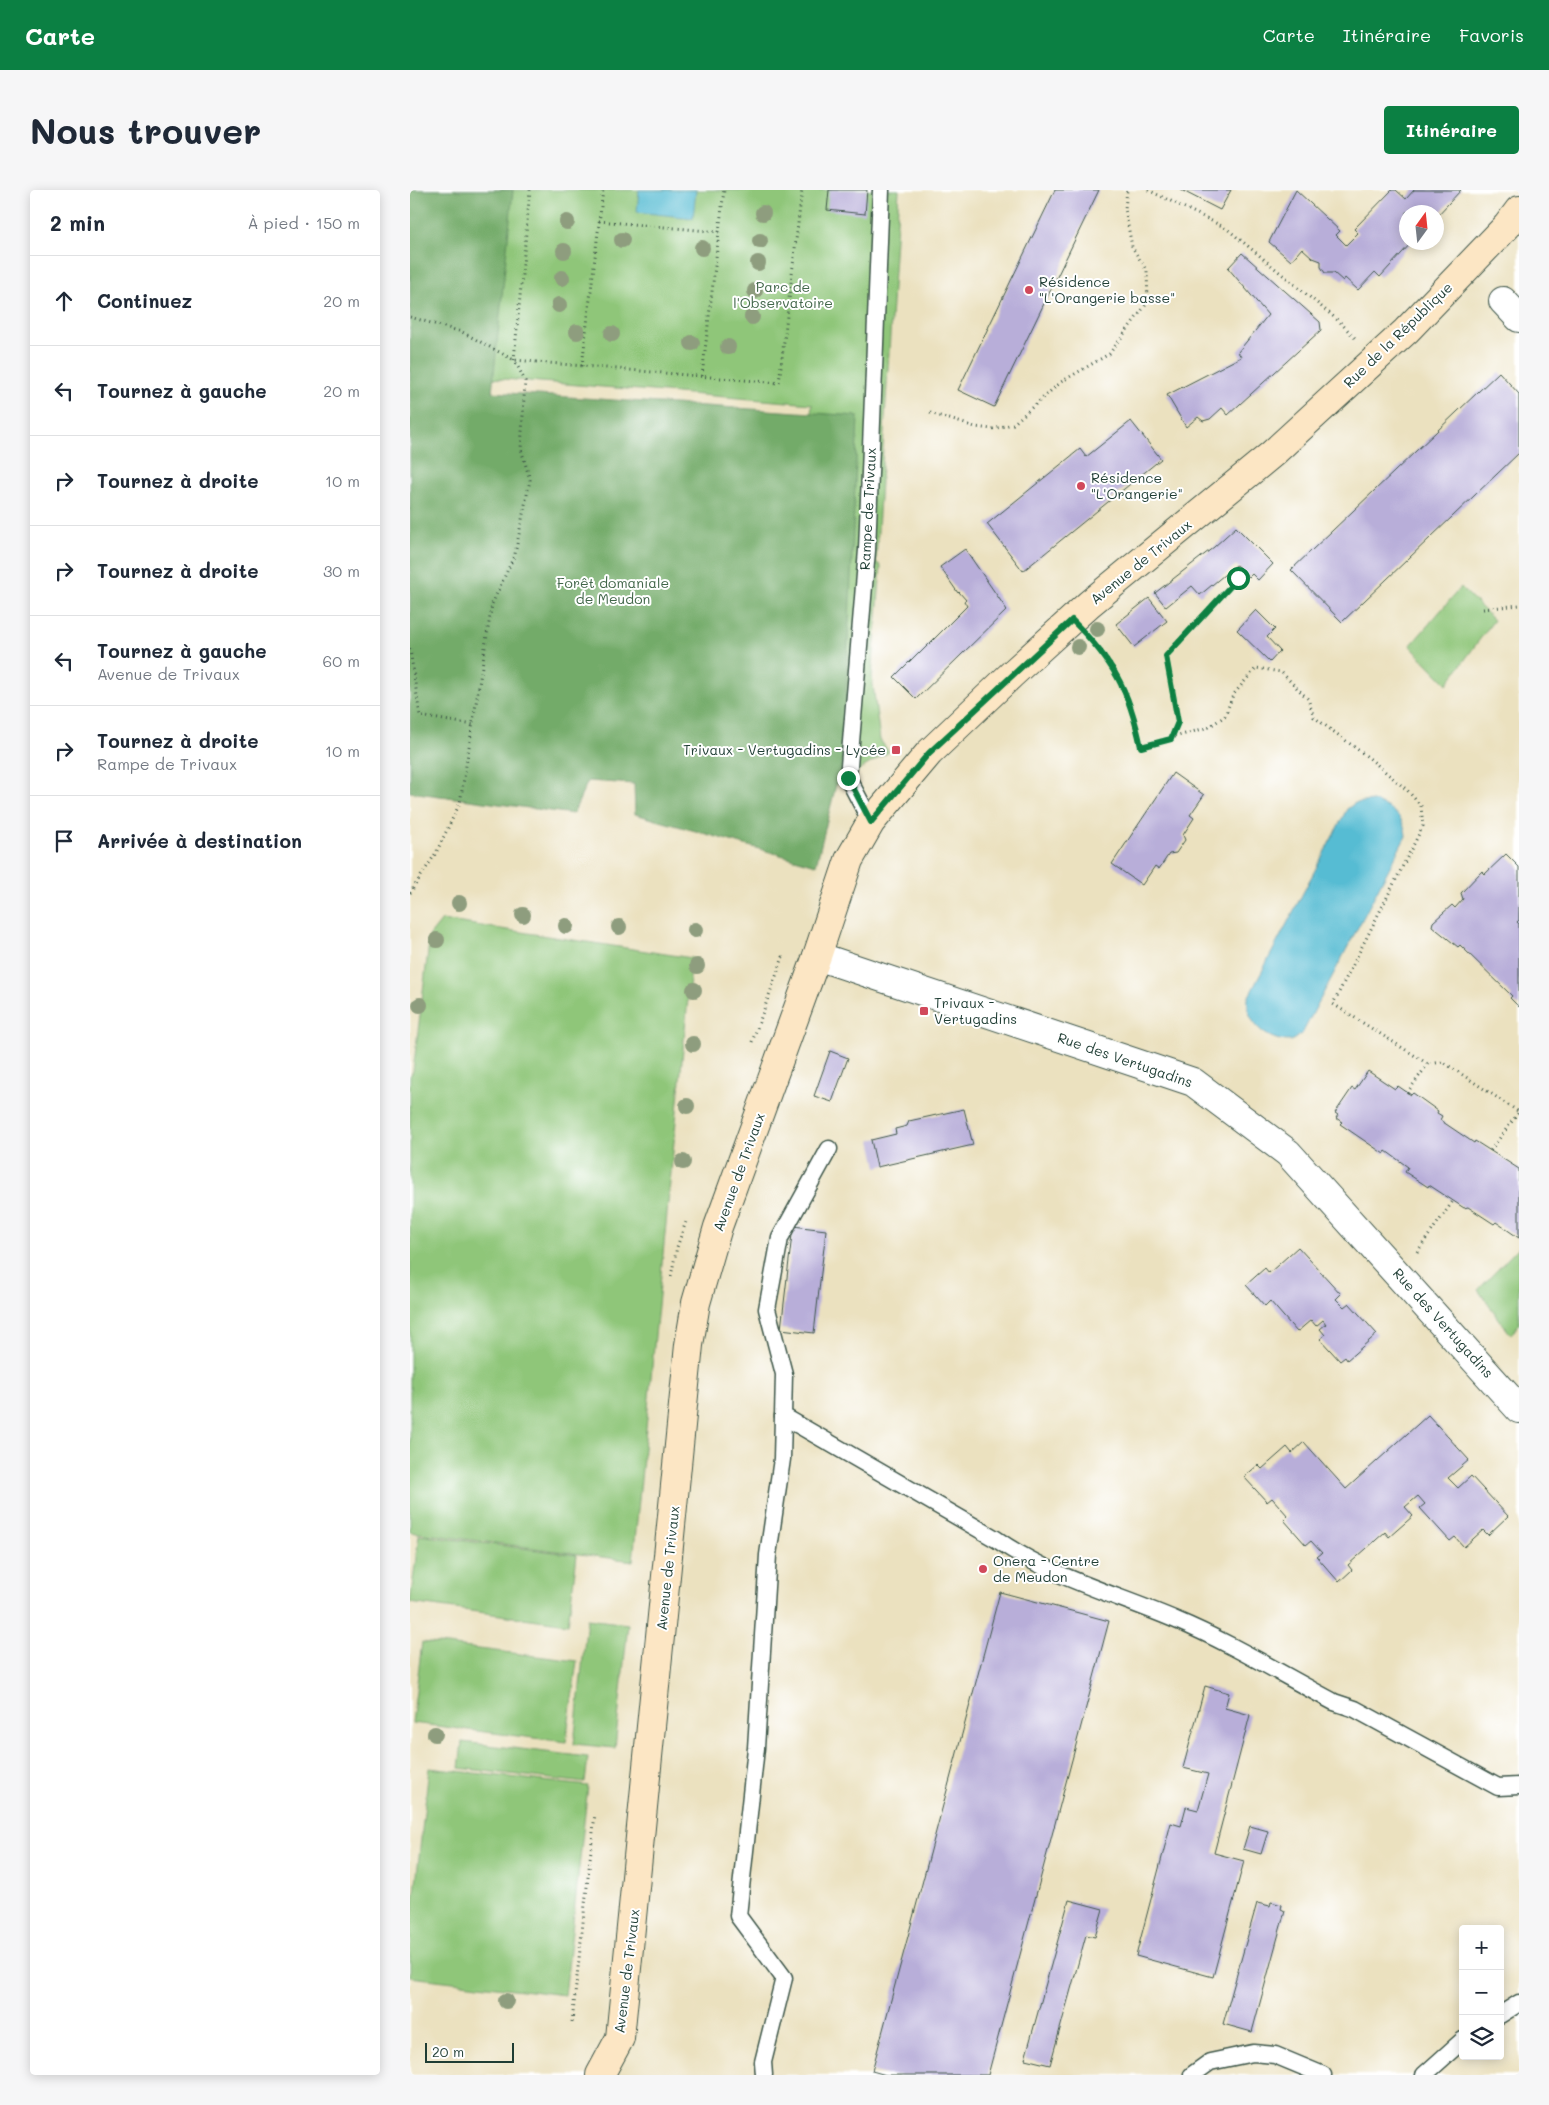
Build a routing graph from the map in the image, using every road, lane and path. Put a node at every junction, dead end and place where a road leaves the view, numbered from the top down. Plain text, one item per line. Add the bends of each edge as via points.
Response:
1 (530, 190) edge
2 (603, 190) edge
3 (724, 190) edge
4 (802, 190) edge
5 (881, 190) edge
6 (1127, 190) edge
7 (1148, 190) edge
8 (1519, 210) edge
9 (600, 222) junction
10 (719, 232) junction
11 (410, 317) edge
12 (514, 360) junction
13 (1375, 360) junction
14 (582, 366) junction
15 (702, 376) junction
16 (930, 413) dead end
17 (1272, 454) joint
18 (1238, 578) dead end
19 (1519, 605) edge
20 (1483, 609) dead end
21 (1072, 620) junction
22 (410, 649) edge
23 (474, 725) junction
24 (1171, 739) junction
25 (871, 822) junction
26 (410, 893) edge
27 (817, 956) junction
28 (1428, 1064) junction
29 (1407, 1092) dead end
30 (1519, 1112) edge
31 (829, 1149) dead end
32 (1490, 1151) dead end
33 (1453, 1201) dead end
34 (1398, 1272) junction
35 (1519, 1409) edge
36 (783, 1416) junction
37 (1519, 1786) edge
38 (595, 1814) dead end
39 (1519, 2004) edge
40 (1502, 2015) edge
41 (572, 2022) dead end
42 (1459, 2044) edge
43 (600, 2075) edge
44 (764, 2075) edge
45 (1192, 2075) edge
46 (1323, 2075) edge
47 (1424, 2075) edge

1 - 12 path
2 - 9 path
3 - 10 path
4 - 15 path via 779,383
5 - 25 lane, Rampe de Trivaux via 867,550 848,778
6 - 16 path via 1125,208 1132,247 1147,270 1148,302 1109,354 1060,382 1013,424 992,429 975,427
7 - 13 path via 1226,228 1340,322
8 - 13 main road, Rue de la République
9 - 10 path
9 - 14 path
10 - 15 path
11 - 12 path via 462,332
12 - 14 path
12 - 23 path via 525,381 521,449 530,480 514,554 492,604
13 - 17 main road, Rue de la République
14 - 15 path
17 - 21 main road, Avenue de Trivaux
18 - 24 path via 1166,656 1178,722
19 - 20 path
21 - 24 path via 1109,661 1128,698 1141,747
21 - 25 main road, Avenue de Trivaux via 929,753
22 - 23 path via 420,716
23 - 26 path via 460,803 436,853
24 - 28 path via 1209,727 1225,716 1233,695 1256,668 1281,672 1308,698 1314,717 1369,758 1421,806 1423,826 1333,1004
25 - 27 main road, Avenue de Trivaux via 849,860
27 - 34 street, Rue des Vertugadins via 1193,1082 1288,1153
27 - 43 main road, Avenue de Trivaux via 718,1227 696,1303 689,1345 620,2038
28 - 29 path
28 - 30 path via 1443,1062
30 - 32 path
31 - 36 lane via 780,1238 767,1309 784,1374
33 - 34 path via 1422,1246
34 - 35 street, Rue des Vertugadins
36 - 37 lane via 996,1539 1023,1558 1176,1620 1334,1702 1355,1709 1498,1787
36 - 44 lane via 782,1459 768,1555 756,1748 738,1916 784,1978 763,2062
38 - 41 path
39 - 40 lane
42 - 47 lane
45 - 46 lane via 1210,2062 1253,2053 1275,2055

